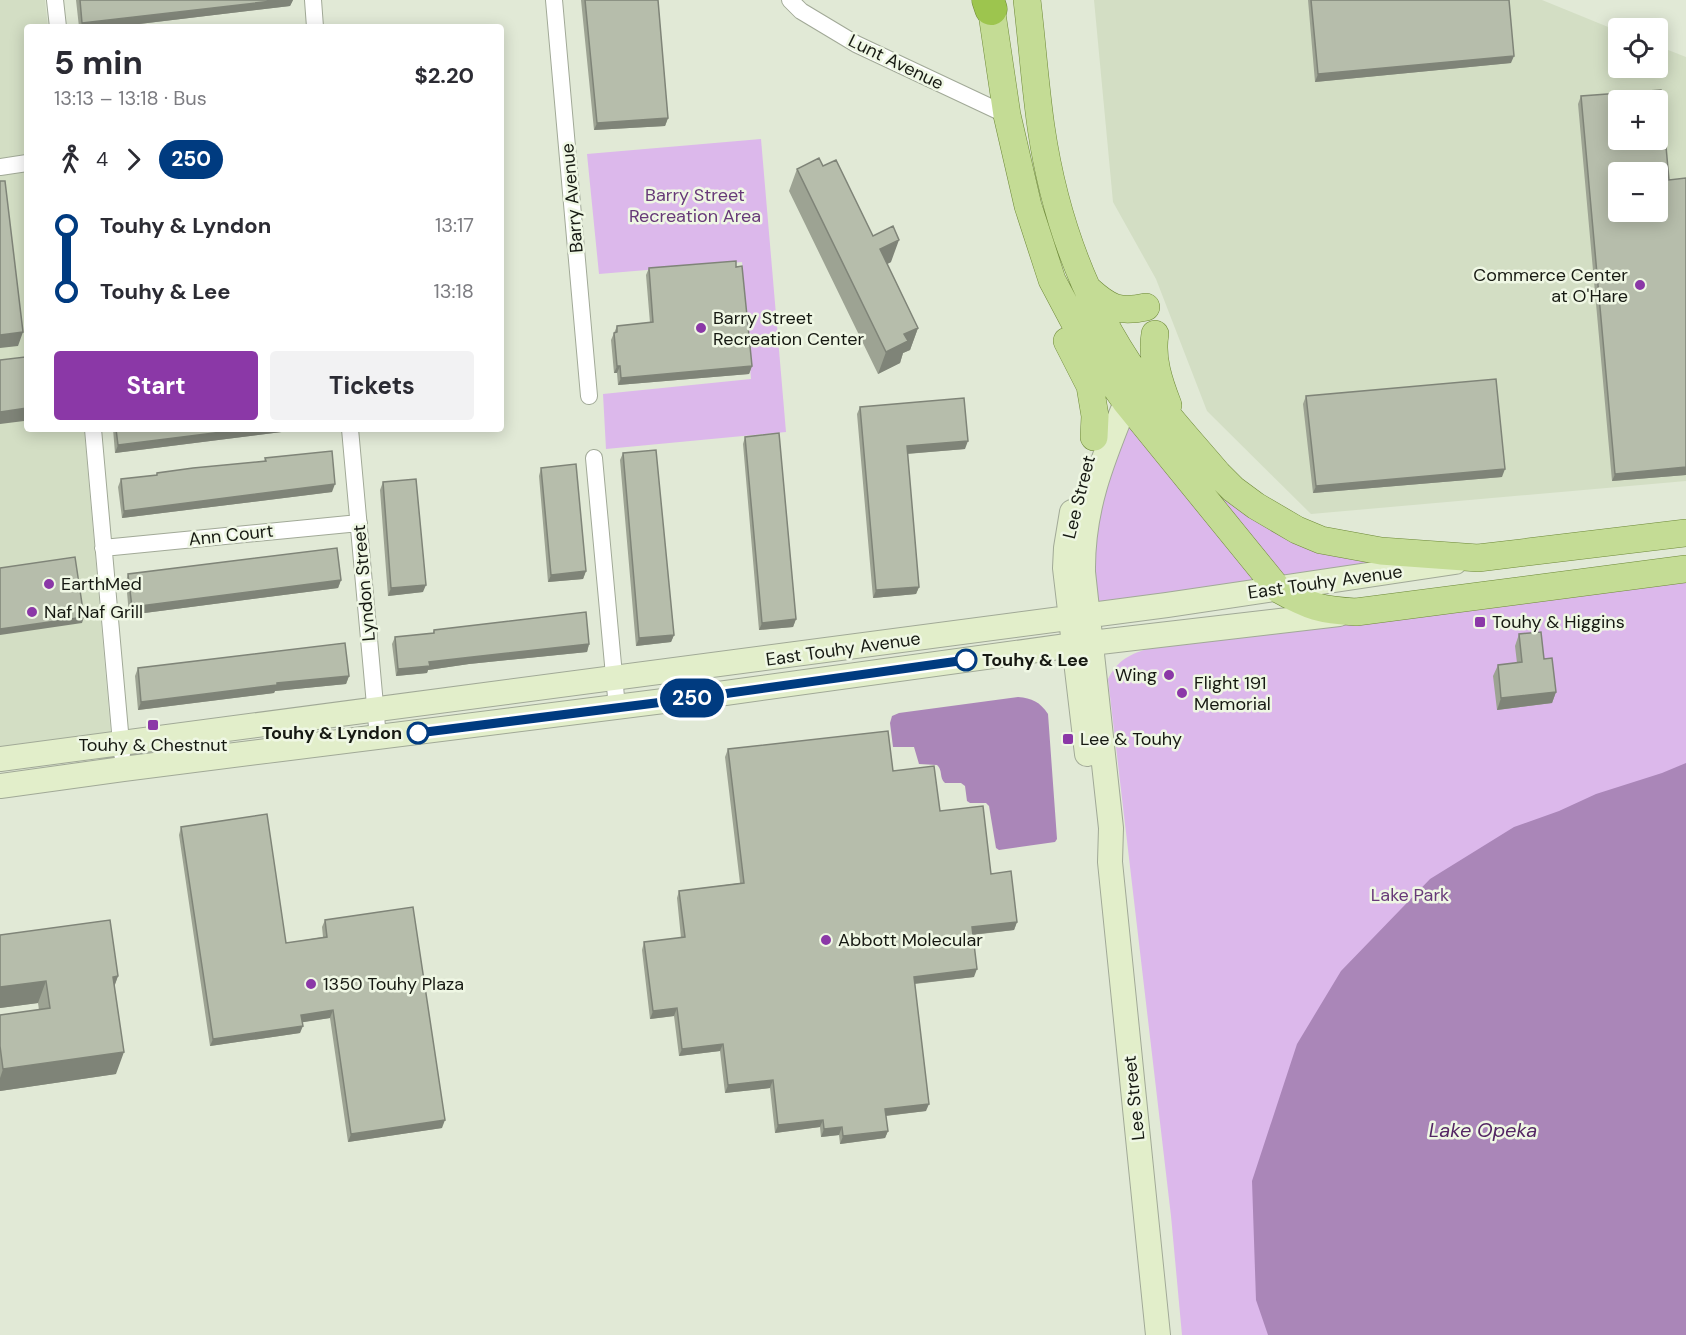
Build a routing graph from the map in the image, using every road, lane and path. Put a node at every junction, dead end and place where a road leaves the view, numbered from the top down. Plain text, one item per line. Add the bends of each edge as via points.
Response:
1 (55, 0) edge
2 (312, 0) edge
3 (554, 0) edge
4 (790, 0) edge
5 (1027, 0) edge
6 (990, 3) edge
7 (58, 24) edge
8 (315, 24) edge
9 (1007, 115) junction
10 (24, 164) edge
11 (0, 167) edge
12 (1052, 280) junction
13 (1086, 288) junction
14 (1146, 307) dead end
15 (1155, 334) dead end
16 (1125, 379) junction
17 (589, 396) dead end
18 (1175, 423) junction
19 (93, 432) edge
20 (350, 432) edge
21 (1094, 437) junction
22 (594, 458) dead end
23 (359, 523) junction
24 (1686, 533) edge
25 (103, 548) junction
26 (1478, 558) junction
27 (1065, 568) junction
28 (1686, 569) edge
29 (1278, 589) junction
30 (1356, 612) junction
31 (1080, 617) junction
32 (1032, 623) junction
33 (1083, 644) junction
34 (613, 679) junction
35 (617, 708) junction
36 (375, 711) junction
37 (378, 738) junction
38 (121, 744) junction
39 (0, 759) edge
40 (123, 769) junction
41 (0, 786) edge
42 (1158, 1335) edge

1 - 7 street
2 - 8 street
3 - 17 street, Barry Avenue
4 - 9 street, Lunt Avenue via 810,17 856,44
5 - 13 main road via 1041,129 1067,238
6 - 9 main road
9 - 12 main road via 1028,206
10 - 11 street
12 - 16 main road via 1087,346
12 - 21 main road via 1051,305 1090,386
13 - 14 main road via 1114,309
13 - 16 main road
15 - 18 main road via 1153,346 1160,382
16 - 18 main road
16 - 21 main road, Lee Street
16 - 29 main road
16 - 31 main road, Lee Street via 1090,497
18 - 26 main road via 1233,489 1298,530 1329,542 1381,551
19 - 25 street
20 - 23 street, Lyndon Street
21 - 27 main road, Lee Street via 1072,510
22 - 34 street
23 - 25 street, Ann Court
23 - 36 street, Lyndon Street
24 - 26 main road, East Touhy Avenue
25 - 38 street
26 - 29 main road, East Touhy Avenue
27 - 31 main road, Lee Street
27 - 32 main road via 1058,595
28 - 30 main road, East Touhy Avenue
29 - 30 main road via 1323,610
29 - 31 main road, East Touhy Avenue
30 - 33 main road, East Touhy Avenue
31 - 32 main road, East Touhy Avenue
31 - 33 main road, Lee Street
32 - 34 main road, East Touhy Avenue
33 - 35 main road, East Touhy Avenue
33 - 42 main road, Lee Street via 1093,803 1110,862
34 - 35 street
34 - 36 main road, East Touhy Avenue
35 - 37 main road, East Touhy Avenue
36 - 37 street, Lyndon Street
36 - 38 main road, East Touhy Avenue
37 - 40 main road, East Touhy Avenue
38 - 39 main road, East Touhy Avenue
38 - 40 street
40 - 41 main road, East Touhy Avenue

